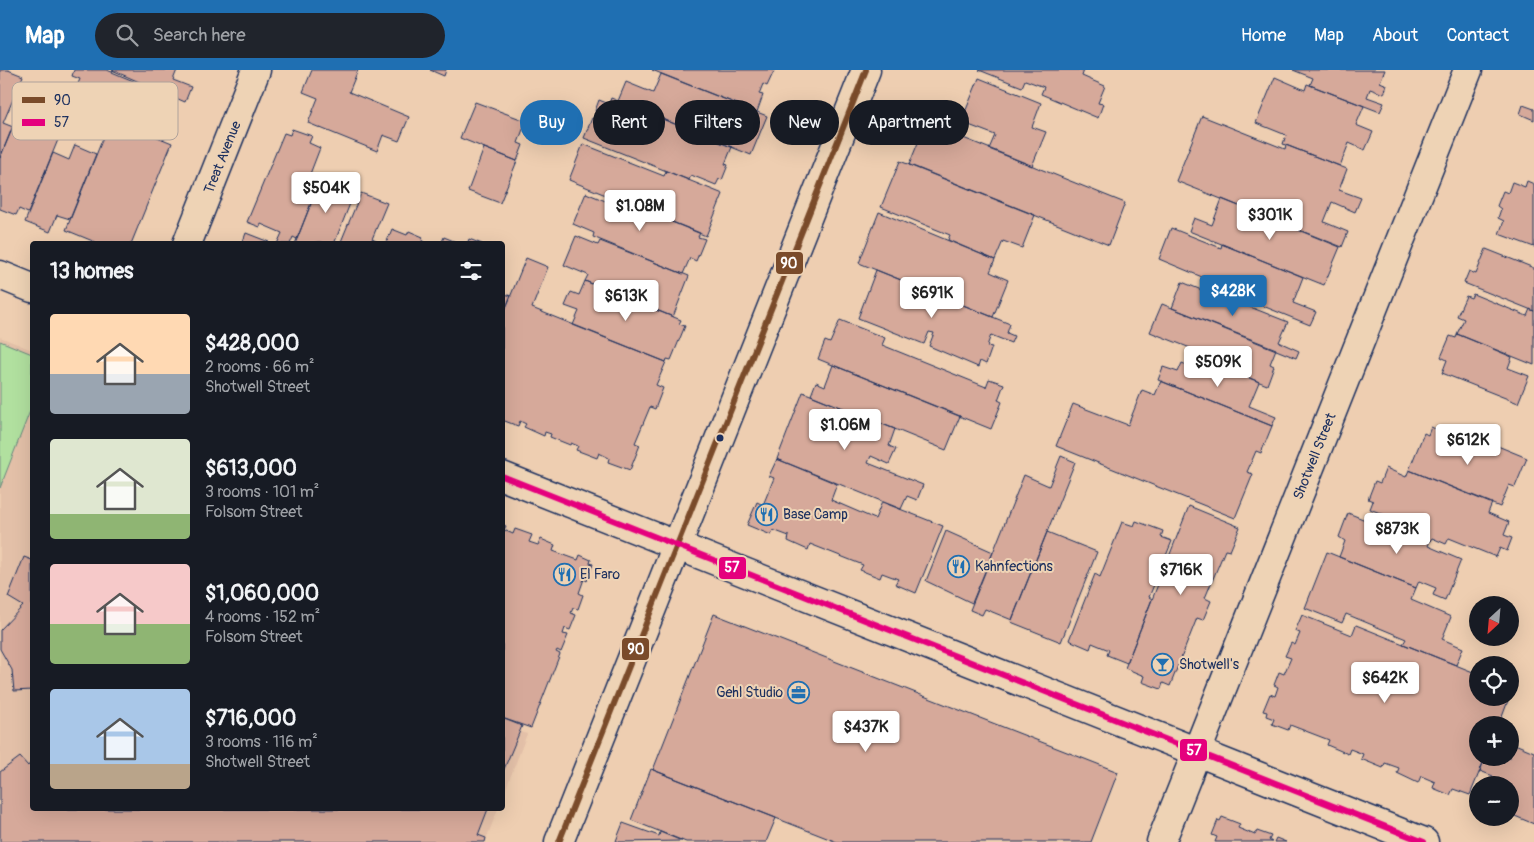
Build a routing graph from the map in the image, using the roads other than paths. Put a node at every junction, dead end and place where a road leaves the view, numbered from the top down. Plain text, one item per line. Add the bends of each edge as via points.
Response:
1 (256, 70) edge
2 (866, 70) edge
3 (1468, 70) edge
4 (188, 241) edge
5 (0, 275) edge
6 (30, 287) edge
7 (505, 477) edge
8 (678, 546) junction
9 (1198, 751) junction
10 (559, 842) edge
11 (1161, 842) edge
12 (1424, 842) edge

1 - 4 street, Treat Avenue
2 - 8 street
3 - 9 street, Shotwell Street
5 - 6 street
7 - 8 street
8 - 9 street
8 - 10 street
9 - 11 street, Shotwell Street
9 - 12 street

